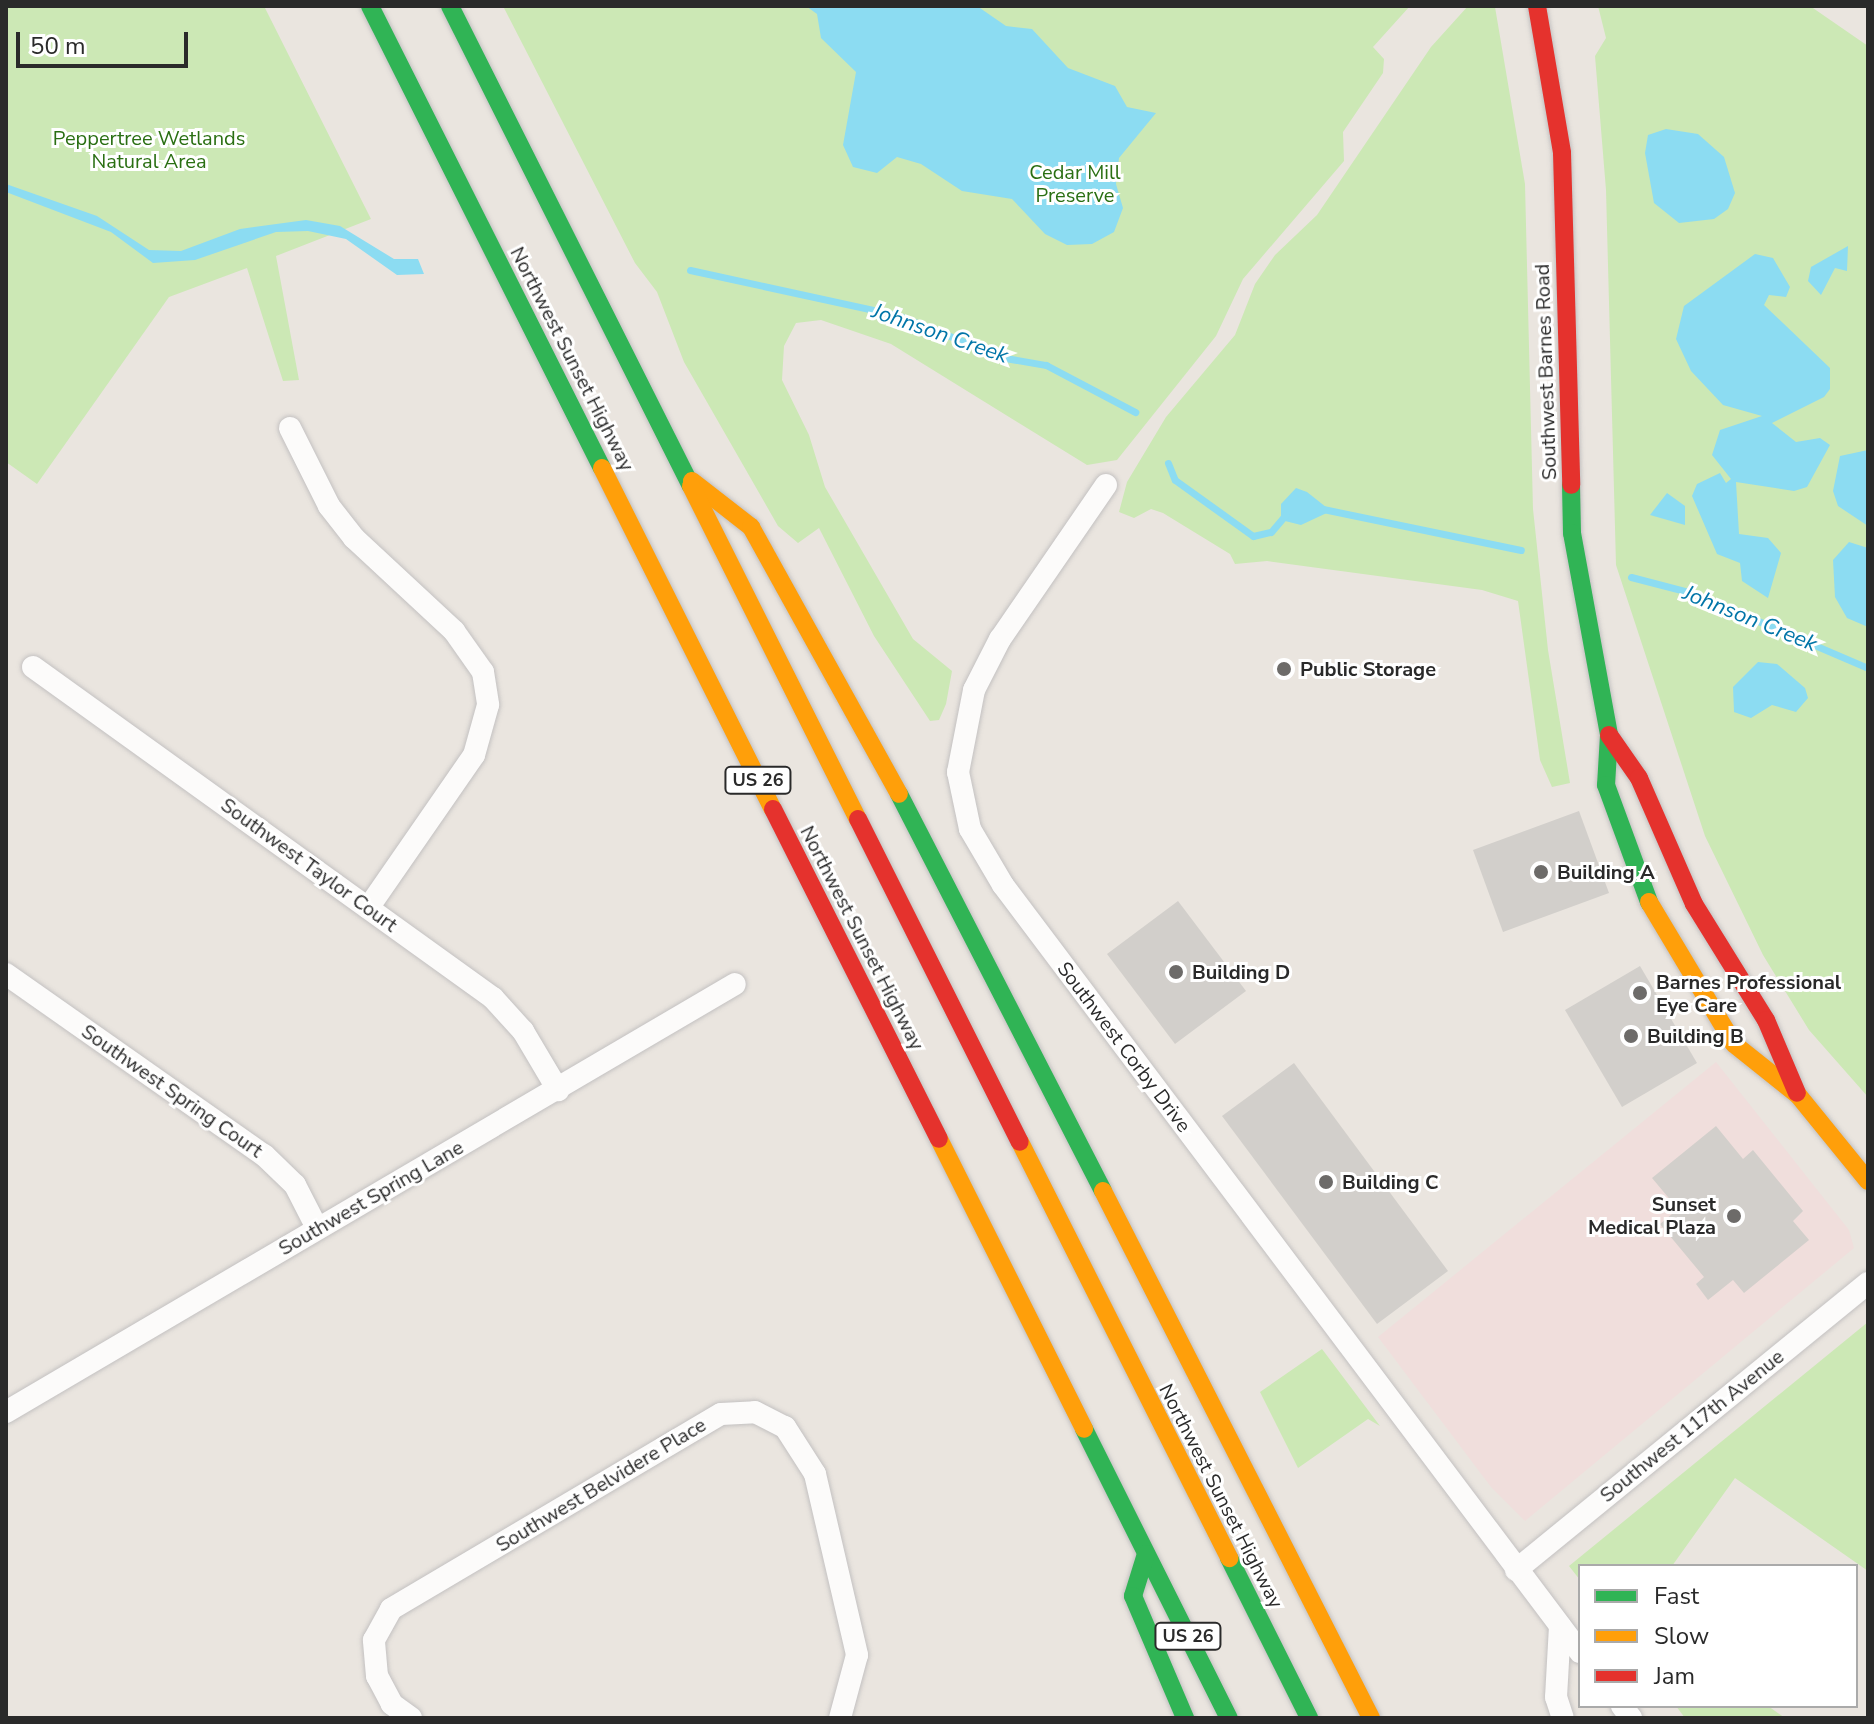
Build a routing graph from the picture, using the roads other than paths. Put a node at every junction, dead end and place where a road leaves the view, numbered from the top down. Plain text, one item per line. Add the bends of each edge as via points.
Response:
1 (370, 6) edge
2 (450, 6) edge
3 (1537, 6) edge
4 (290, 428) dead end
5 (682, 474) junction
6 (1106, 485) dead end
7 (33, 667) dead end
8 (1609, 735) junction
9 (1648, 900) junction
10 (1694, 904) junction
11 (368, 908) junction
12 (6, 974) edge
13 (735, 984) dead end
14 (558, 1090) junction
15 (1798, 1095) junction
16 (1868, 1181) edge
17 (317, 1228) junction
18 (1868, 1283) edge
19 (6, 1412) edge
20 (1146, 1554) junction
21 (1516, 1570) junction
22 (1560, 1626) junction
23 (1578, 1649) edge
24 (411, 1718) edge
25 (840, 1718) edge
26 (1185, 1718) edge
27 (1229, 1718) edge
28 (1309, 1718) edge
29 (1371, 1718) edge
30 (1563, 1718) edge

1 - 20 main road, Northwest Sunset Highway / US 26
2 - 5 main road, Northwest Sunset Highway
3 - 8 main road, Southwest Barnes Road via 1562,153 1572,533
4 - 11 street via 329,506 354,538 454,631 483,672 488,705 474,755
5 - 28 main road, Northwest Sunset Highway
5 - 29 main road via 751,527 937,863
6 - 21 street, Southwest Corby Drive via 1000,639 974,690 958,772 970,829 1003,885
7 - 11 street, Southwest Taylor Court
8 - 9 main road, Southwest Barnes Road via 1606,785
8 - 10 main road, Southwest Barnes Road via 1639,778
9 - 10 main road
9 - 15 main road, Southwest Barnes Road via 1734,1044
10 - 15 main road, Southwest Barnes Road via 1766,1020
11 - 14 street, Southwest Taylor Court via 493,998 523,1031
12 - 17 street, Southwest Spring Court via 264,1155 295,1185
13 - 14 street, Southwest Spring Lane
14 - 17 street, Southwest Spring Lane
15 - 16 main road, Southwest Barnes Road
17 - 19 street, Southwest Spring Lane
18 - 21 street, Southwest 117th Avenue
20 - 26 main road via 1133,1596
20 - 27 main road, Northwest Sunset Highway / US 26
21 - 22 street, Southwest Corby Drive
22 - 23 street, Southwest Corby Drive
22 - 30 street via 1556,1697
24 - 25 street, Southwest Belvidere Place via 392,1704 377,1676 374,1640 391,1609 721,1414 755,1412 785,1427 815,1474 857,1655

